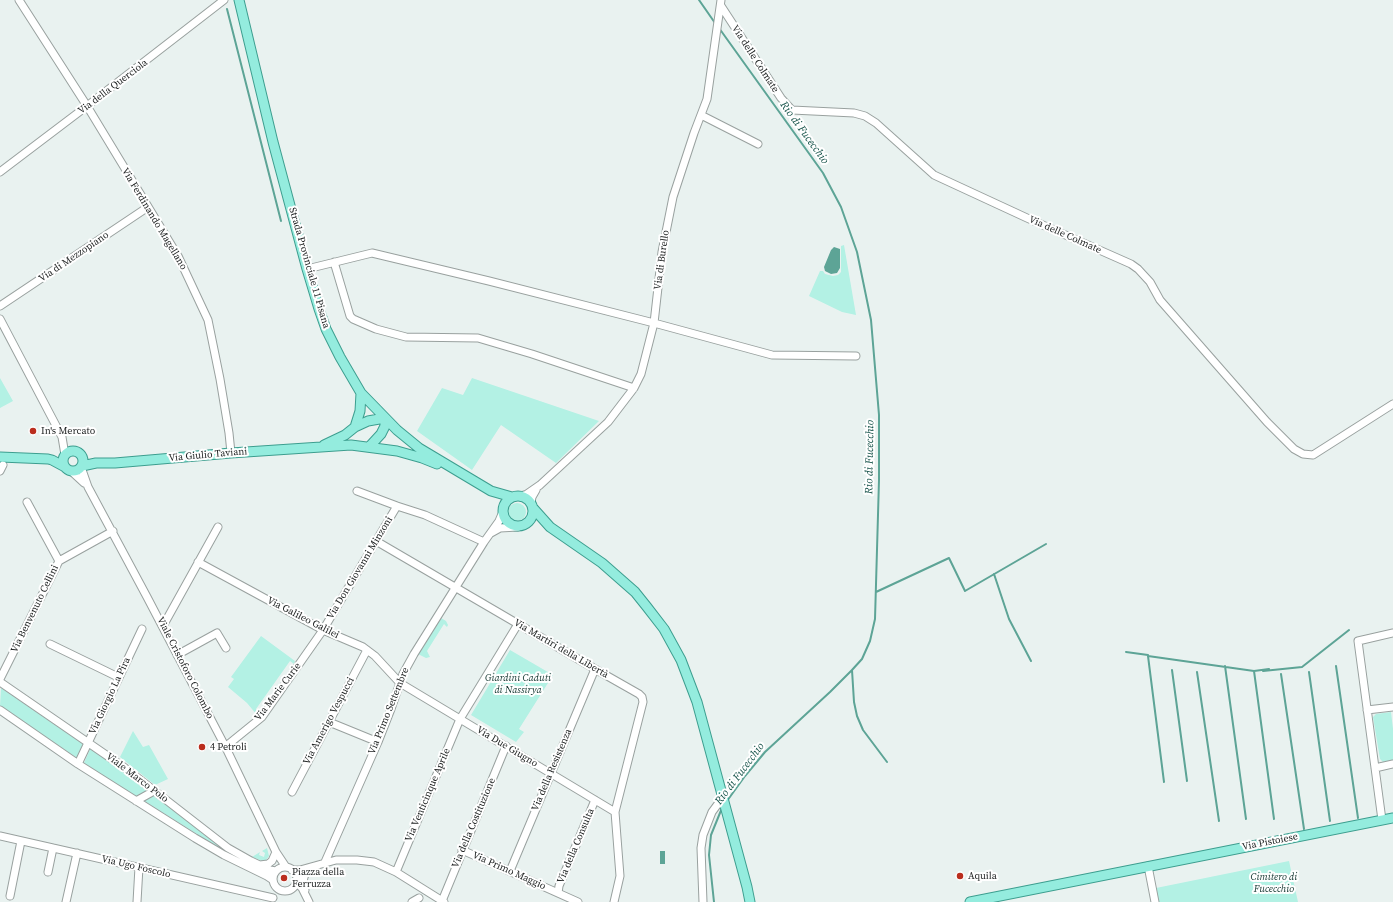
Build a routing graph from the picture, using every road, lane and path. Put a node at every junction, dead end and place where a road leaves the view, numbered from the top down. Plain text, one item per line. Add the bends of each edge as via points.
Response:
1 (19, 0) edge
2 (224, 0) edge
3 (239, 0) edge
4 (721, 3) edge
5 (88, 106) junction
6 (701, 116) junction
7 (758, 144) dead end
8 (0, 172) edge
9 (148, 207) junction
10 (334, 262) junction
11 (307, 269) junction
12 (0, 306) edge
13 (0, 319) edge
14 (654, 323) junction
15 (856, 356) dead end
16 (634, 388) junction
17 (361, 393) junction
18 (1393, 404) edge
19 (384, 418) junction
20 (355, 427) junction
21 (320, 447) junction
22 (369, 447) junction
23 (231, 453) junction
24 (80, 454) junction
25 (65, 456) junction
26 (52, 460) junction
27 (96, 462) junction
28 (1, 464) edge
29 (81, 467) junction
30 (68, 469) junction
31 (459, 473) junction
32 (540, 485) junction
33 (88, 487) junction
34 (357, 490) dead end
35 (491, 491) junction
36 (516, 497) junction
37 (27, 502) dead end
38 (397, 506) junction
39 (532, 506) junction
40 (502, 512) junction
41 (527, 524) junction
42 (218, 526) dead end
43 (518, 527) junction
44 (550, 527) junction
45 (113, 531) junction
46 (491, 533) junction
47 (376, 541) junction
48 (484, 542) junction
49 (59, 561) junction
50 (198, 562) junction
51 (456, 587) junction
52 (518, 624) junction
53 (163, 626) junction
54 (142, 629) dead end
55 (323, 630) junction
56 (1393, 633) edge
57 (50, 644) dead end
58 (226, 648) dead end
59 (367, 650) junction
60 (178, 655) junction
61 (595, 669) junction
62 (118, 677) junction
63 (0, 679) edge
64 (0, 682) edge
65 (400, 683) junction
66 (1393, 707) edge
67 (0, 710) edge
68 (1367, 710) junction
69 (460, 719) junction
70 (329, 722) junction
71 (88, 742) junction
72 (378, 742) junction
73 (506, 746) junction
74 (225, 747) junction
75 (78, 764) junction
76 (1393, 764) edge
77 (1375, 768) junction
78 (551, 773) junction
79 (154, 791) junction
80 (292, 792) dead end
81 (722, 794) junction
82 (595, 800) junction
83 (136, 801) junction
84 (615, 812) junction
85 (1393, 818) edge
86 (1382, 820) junction
87 (0, 836) edge
88 (20, 841) junction
89 (335, 842) junction
90 (53, 848) junction
91 (462, 850) junction
92 (276, 852) junction
93 (77, 853) junction
94 (336, 860) junction
95 (325, 862) junction
96 (318, 865) junction
97 (259, 866) junction
98 (1148, 866) junction
99 (139, 867) junction
100 (289, 868) junction
101 (277, 870) junction
102 (307, 871) junction
103 (510, 871) junction
104 (48, 872) dead end
105 (396, 872) junction
106 (274, 883) junction
107 (292, 885) junction
108 (747, 887) junction
109 (558, 893) junction
110 (305, 894) junction
111 (10, 896) dead end
112 (419, 898) dead end
113 (616, 900) edge
114 (273, 901) edge
115 (443, 901) edge
116 (66, 902) edge
117 (137, 902) edge
118 (309, 902) edge
119 (412, 902) edge
120 (578, 902) edge
121 (703, 902) edge
122 (750, 902) edge
123 (753, 902) edge
124 (970, 902) edge
125 (1155, 902) edge

1 - 5 street, Via Ferdinando Magellano
2 - 5 street, Via della Querciola
3 - 11 main road, Strada Provinciale 11 Pisana
4 - 6 street, Via di Burello via 707,99
4 - 18 street, Via delle Colmate via 781,98 792,110 854,113 865,116 934,175 1138,269 1150,282 1160,300 1267,422 1303,454 1313,455
5 - 8 street, Via della Querciola
5 - 9 street, Via Ferdinando Magellano
6 - 7 street
6 - 14 street, Via di Burello via 675,191 667,225
9 - 12 street, Via di Mezzopiano
9 - 23 street, Via Ferdinando Magellano via 178,256 208,320
10 - 11 street
10 - 14 street via 372,253
10 - 16 street via 350,316 376,329 406,337 478,338
11 - 17 main road, Strada Provinciale 11 Pisana via 326,329
13 - 25 street via 62,437
14 - 15 street via 772,355
14 - 16 street, Via di Burello via 641,374
16 - 32 street, Via di Burello via 608,422
17 - 19 main road, Strada Provinciale 11 Pisana
17 - 20 main road via 360,411
19 - 20 main road, Via Giulio Taviani
19 - 22 main road via 382,434
19 - 31 main road, Strada Provinciale 11 Pisana via 420,448
20 - 21 main road, Via Giulio Taviani
21 - 22 main road, Via Giulio Taviani
21 - 23 main road, Via Giulio Taviani
22 - 31 main road, Via Giulio Taviani via 422,458
23 - 27 main road, Via Giulio Taviani via 115,463
24 - 25 main road via 72,452
24 - 27 main road, Via Giulio Taviani
24 - 29 main road, Viale Cristoforo Colombo via 83,459
25 - 26 main road
25 - 30 main road via 63,462
26 - 28 main road
26 - 30 main road
27 - 29 main road, Via Giulio Taviani
29 - 30 main road via 76,471
29 - 33 street, Viale Cristoforo Colombo
30 - 33 street, Viale Cristoforo Colombo via 81,478
31 - 35 main road, Strada Provinciale 11 Pisana
32 - 36 street, Via di Burello via 527,494
32 - 39 street, Via di Burello via 532,497
33 - 45 street, Viale Cristoforo Colombo
34 - 38 street, Via Don Giovanni Minzoni
35 - 36 main road, Strada Provinciale 11 Pisana
35 - 40 main road, Strada Provinciale 11 Pisana via 501,504
36 - 39 main road, Strada Provinciale 11 Pisana via 526,499
36 - 40 main road via 505,502
37 - 49 street, Via Benvenuto Cellini
38 - 47 street, Via Don Giovanni Minzoni
38 - 48 street, Via Don Giovanni Minzoni via 425,515
39 - 41 main road via 532,517
39 - 44 main road, Strada Provinciale 11 Pisana
40 - 43 main road, Strada Provinciale 11 Pisana via 508,524
40 - 46 street
41 - 43 main road, Strada Provinciale 11 Pisana
41 - 44 main road, Strada Provinciale 11 Pisana
42 - 50 street
43 - 46 street via 500,528
44 - 81 main road, Strada Provinciale 11 Pisana via 617,575 664,629 682,660 690,681
45 - 49 street, Via Benvenuto Cellini
45 - 53 street, Viale Cristoforo Colombo
46 - 48 street
47 - 51 street, Via Martiri della Libertà
47 - 55 street, Via Don Giovanni Minzoni
48 - 51 street
49 - 63 street, Via Benvenuto Cellini
50 - 53 street
50 - 55 street, Via Galileo Galilei
51 - 52 street, Via Martiri della Libertà
51 - 65 street, Via Primo Settembre via 413,655
52 - 61 street, Via Martiri della Libertà
52 - 69 street, Via Venticinque Aprile
53 - 60 street, Viale Cristoforo Colombo
54 - 62 street, Via Giorgio La Pira
55 - 59 street, Via Galileo Galilei
55 - 74 street, Via Marie Curie via 262,717
56 - 68 street via 1358,641
57 - 62 street
58 - 60 street via 217,633
59 - 65 street, Via Galileo Galilei
59 - 70 street, Via Amerigo Vespucci
60 - 74 street, Viale Cristoforo Colombo
61 - 78 street, Via della Resistenza
61 - 84 street, Via Martiri della Libertà via 643,698
62 - 71 street, Via Giorgio La Pira
64 - 71 street, Viale Marco Polo
65 - 69 street, Via Due Giugno
65 - 72 street, Via Primo Settembre
66 - 68 street
67 - 75 street, Viale Marco Polo
68 - 77 street
69 - 73 street, Via Due Giugno
69 - 105 street, Via Venticinque Aprile
70 - 72 street
70 - 80 street, Via Amerigo Vespucci
71 - 75 street, Via Giorgio La Pira
71 - 79 street, Viale Marco Polo
72 - 89 street, Via Primo Settembre
73 - 78 street, Via Due Giugno
73 - 91 street, Via della Costituzione
74 - 92 street, Viale Cristoforo Colombo
75 - 83 street, Viale Marco Polo
76 - 77 street
77 - 86 street
78 - 82 street, Via Due Giugno
78 - 103 street, Via della Resistenza
79 - 83 street
79 - 97 street, Viale Marco Polo via 228,848
81 - 108 main road, Strada Provinciale 11 Pisana
81 - 121 street via 703,835
82 - 84 street, Via Due Giugno
82 - 109 street, Via della Consulta via 558,886
83 - 106 street, Viale Marco Polo via 224,855 267,876
84 - 113 street via 620,876
85 - 86 main road, Via Pistoiese
86 - 98 main road, Via Pistoiese
87 - 88 street, Via Ugo Foscolo
88 - 90 street, Via Ugo Foscolo
88 - 111 street
89 - 94 street, Via Primo Settembre
89 - 95 street, Via Primo Settembre
90 - 93 street, Via Ugo Foscolo
90 - 104 street
91 - 103 street, Via Primo Maggio
91 - 115 street, Via della Costituzione
92 - 97 street via 272,861
92 - 100 street, Viale Cristoforo Colombo
92 - 101 street, Viale Cristoforo Colombo
93 - 99 street, Via Ugo Foscolo
93 - 116 street
94 - 95 street
94 - 105 street via 368,861
95 - 96 street
96 - 100 street via 300,870
96 - 102 street
97 - 101 street, Viale Marco Polo
98 - 124 main road, Via Pistoiese
98 - 125 street
99 - 114 street, Via Ugo Foscolo
99 - 117 street
100 - 101 street
100 - 107 street via 295,872
101 - 106 street via 273,876
102 - 107 street
102 - 110 street via 303,882
103 - 109 street, Via Primo Maggio
105 - 115 street
106 - 107 street via 277,888
106 - 114 street
107 - 110 street
107 - 114 street
108 - 122 main road, Strada Provinciale 11 Pisana
108 - 123 main road, Strada Provinciale 11 Pisana
109 - 120 street, Via Primo Maggio
110 - 118 street
112 - 119 street

